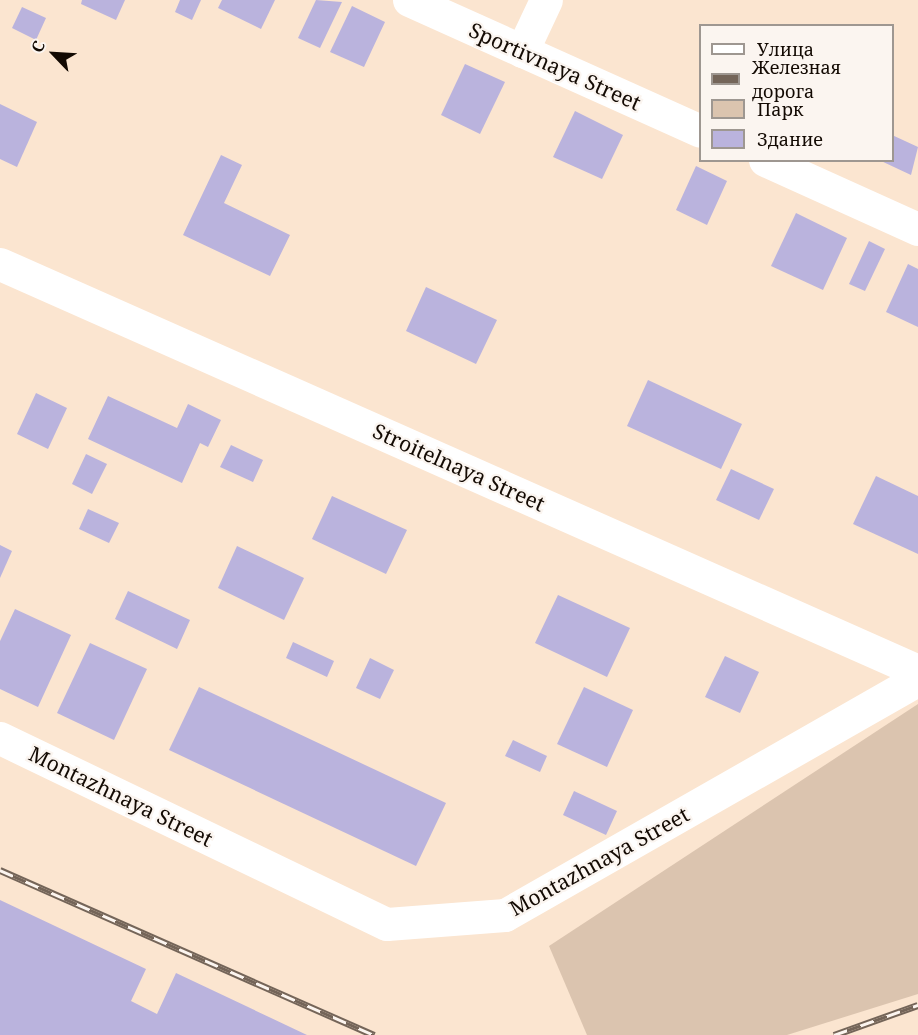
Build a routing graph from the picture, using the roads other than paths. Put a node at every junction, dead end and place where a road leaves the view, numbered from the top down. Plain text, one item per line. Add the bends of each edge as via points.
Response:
1 (409, 0) edge
2 (546, 0) edge
3 (522, 51) junction
4 (699, 131) edge
5 (769, 162) edge
6 (918, 229) edge
7 (0, 264) edge
8 (918, 671) edge
9 (918, 679) edge
10 (0, 738) edge

1 - 3 street, Sportivnaya Street
2 - 3 street
3 - 4 street, Sportivnaya Street
5 - 6 street
7 - 8 street, Stroitelnaya Street
9 - 10 street, Montazhnaya Street via 505,915 387,924

